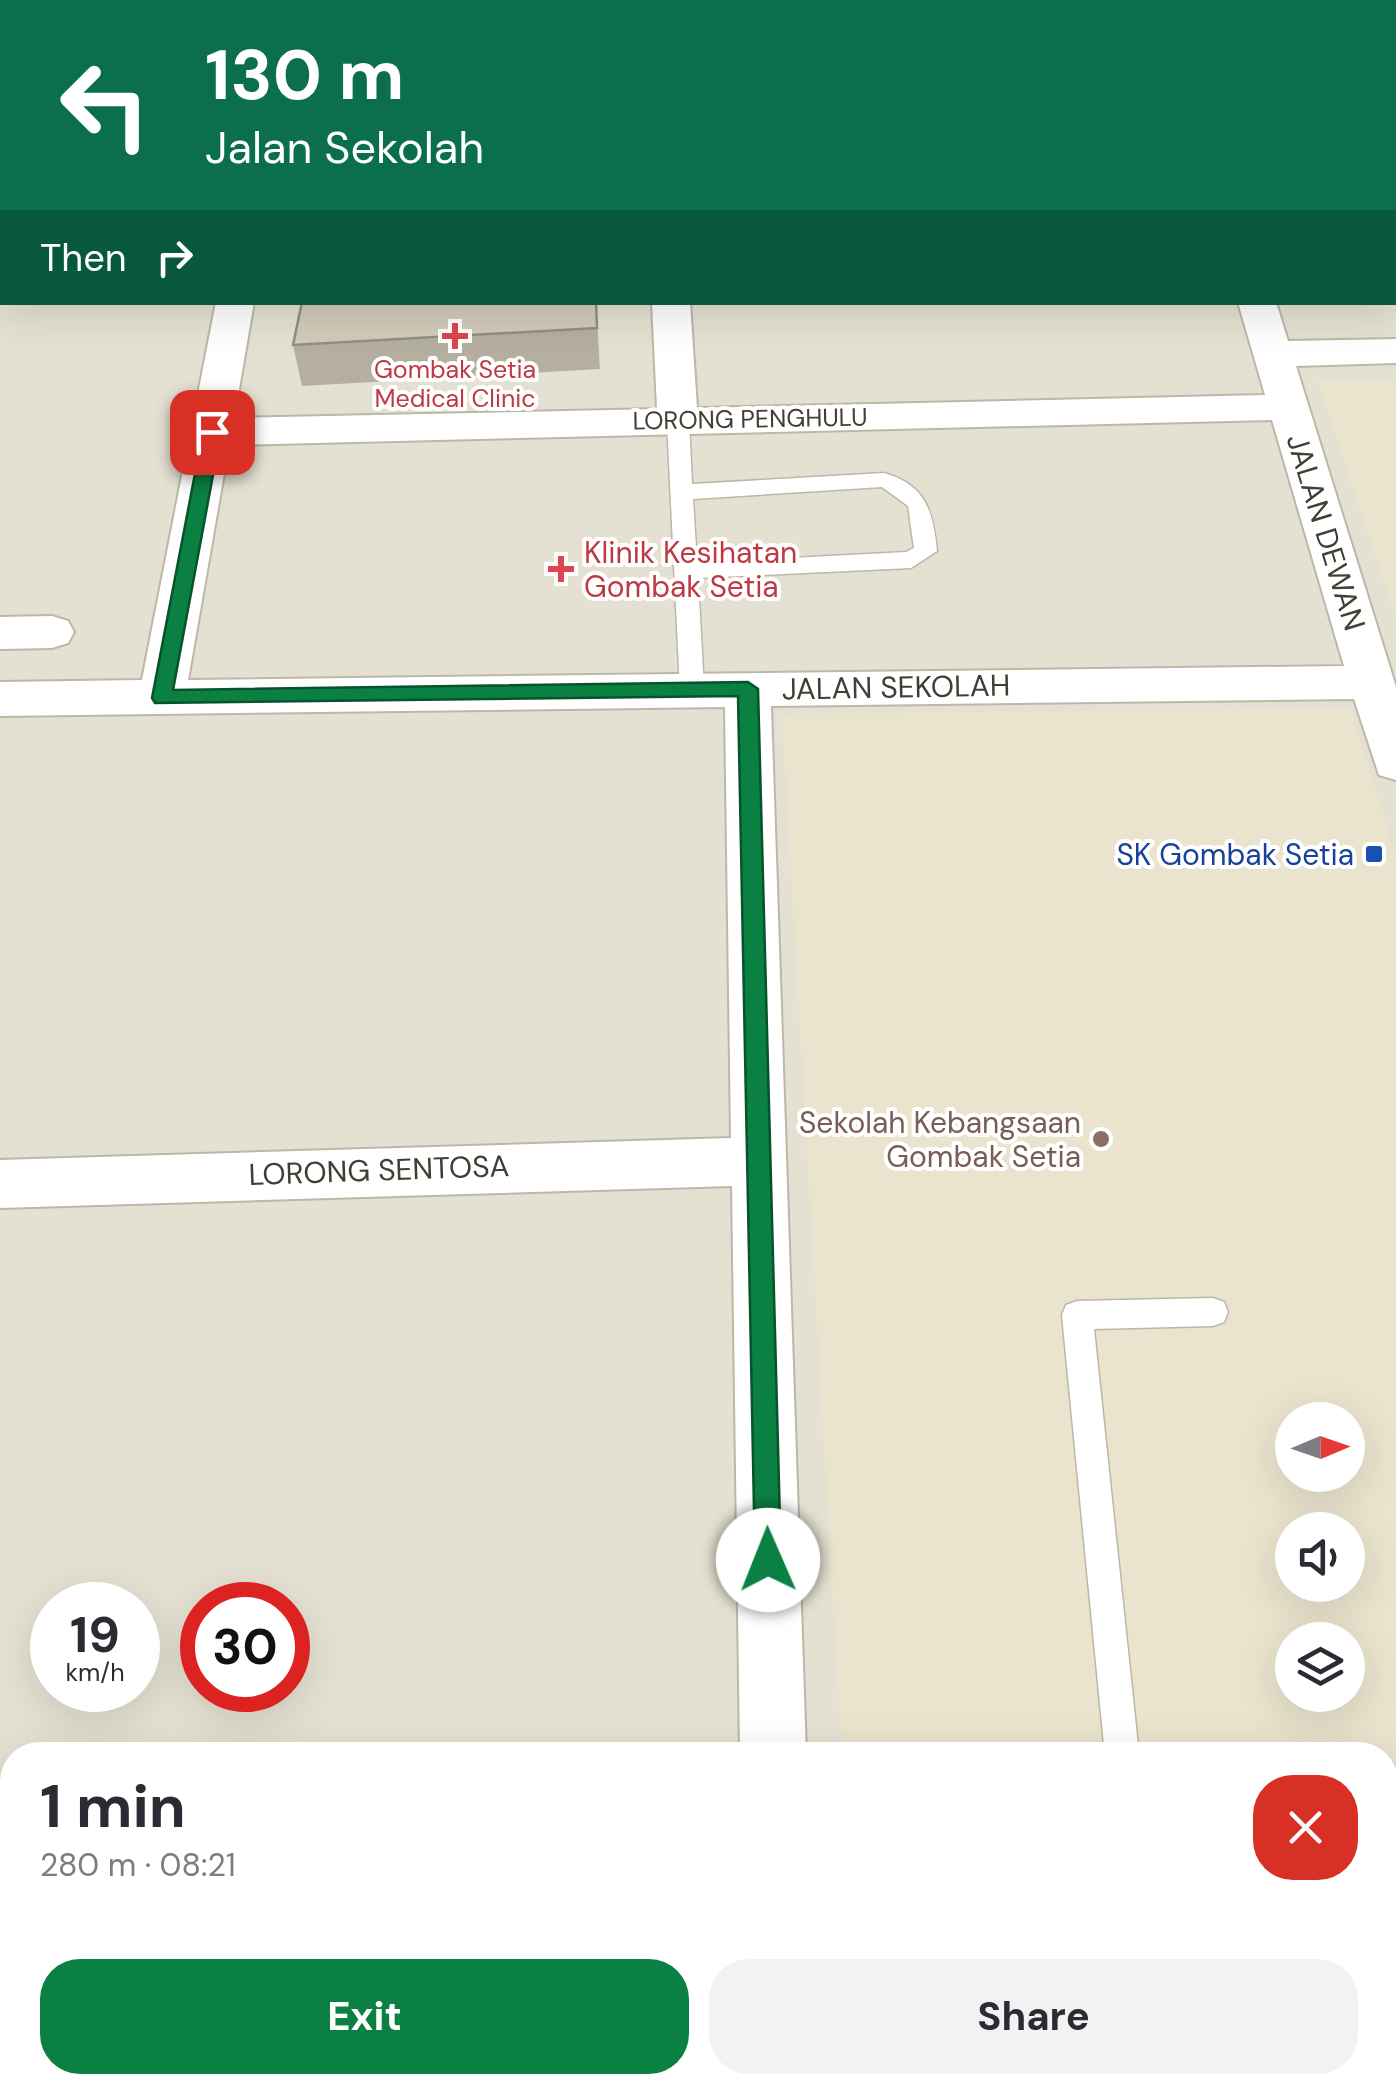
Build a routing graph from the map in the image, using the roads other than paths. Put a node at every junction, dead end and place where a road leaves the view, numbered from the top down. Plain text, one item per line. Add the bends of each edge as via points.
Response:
1 (235, 305) edge
2 (671, 305) edge
3 (1258, 305) edge
4 (1396, 351) edge
5 (1273, 354) junction
6 (1288, 407) junction
7 (678, 421) junction
8 (212, 432) junction
9 (679, 492) junction
10 (686, 571) junction
11 (52, 632) dead end
12 (0, 634) edge
13 (1372, 682) junction
14 (748, 689) junction
15 (692, 690) junction
16 (162, 698) junction
17 (0, 699) edge
18 (1396, 762) edge
19 (758, 1161) junction
20 (0, 1184) edge
21 (1213, 1312) dead end
22 (773, 1742) edge
23 (1121, 1742) edge

1 - 8 street
2 - 7 street
3 - 5 street, JALAN DEWAN
4 - 5 street
5 - 6 street, JALAN DEWAN
6 - 7 street, LORONG PENGHULU
6 - 13 street, JALAN DEWAN
7 - 8 street, LORONG PENGHULU
7 - 9 lane
8 - 16 street
9 - 10 lane
9 - 10 lane via 884,480 906,488 920,504 926,552 910,560
10 - 15 lane
11 - 12 street
13 - 14 street, JALAN SEKOLAH
13 - 18 street, JALAN DEWAN
14 - 15 street, JALAN SEKOLAH
14 - 19 street
15 - 16 street, JALAN SEKOLAH
16 - 17 street, JALAN SEKOLAH
19 - 20 street, LORONG SENTOSA
19 - 22 street
21 - 23 lane via 1077,1315

